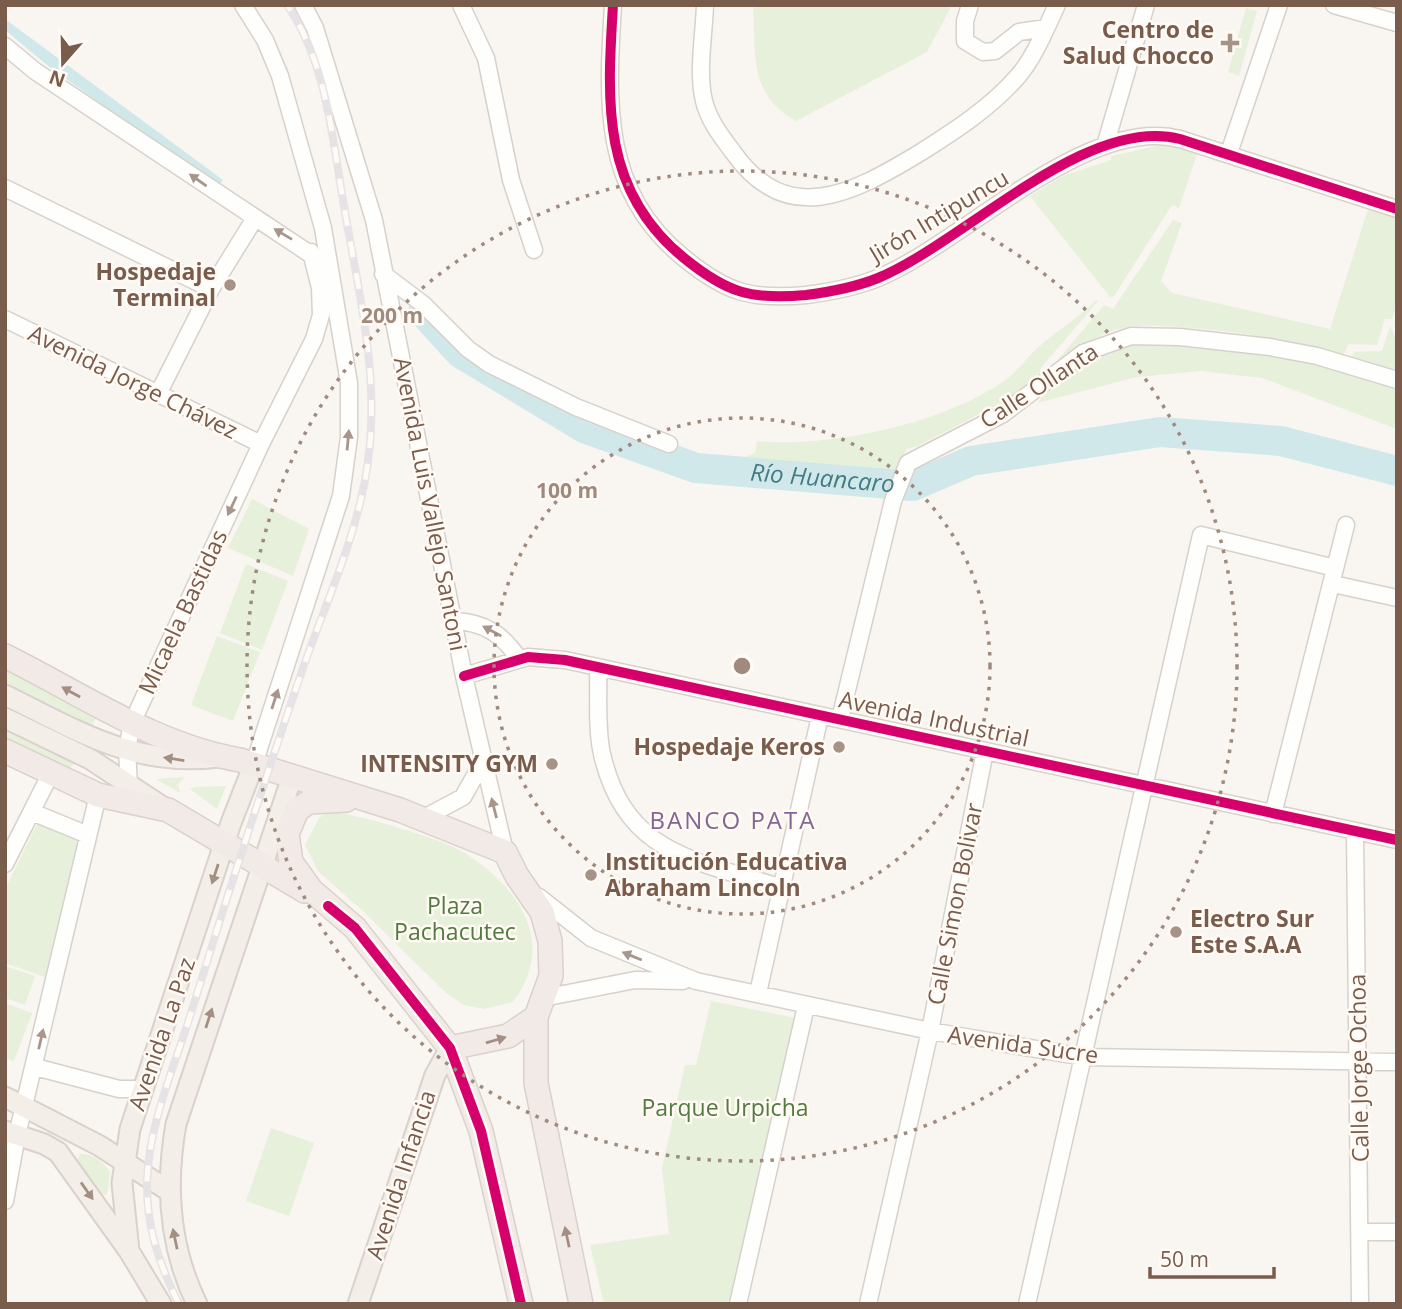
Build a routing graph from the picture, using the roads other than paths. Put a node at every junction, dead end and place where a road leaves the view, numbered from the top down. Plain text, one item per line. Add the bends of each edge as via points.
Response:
1 (243, 5) edge
2 (303, 5) edge
3 (461, 5) edge
4 (613, 5) edge
5 (705, 5) edge
6 (970, 5) edge
7 (1057, 5) edge
8 (1146, 5) edge
9 (1279, 5) edge
10 (1334, 5) edge
11 (1397, 23) edge
12 (1046, 28) junction
13 (5, 46) edge
14 (1105, 146) junction
15 (1229, 153) junction
16 (5, 188) edge
17 (1397, 209) edge
18 (255, 218) junction
19 (534, 250) dead end
20 (311, 252) junction
21 (383, 274) junction
22 (333, 287) junction
23 (211, 289) junction
24 (5, 319) edge
25 (1397, 380) edge
26 (158, 394) junction
27 (261, 444) junction
28 (669, 444) dead end
29 (1346, 525) dead end
30 (1334, 576) junction
31 (1397, 598) edge
32 (454, 621) junction
33 (5, 656) edge
34 (519, 659) junction
35 (598, 668) junction
36 (464, 676) junction
37 (5, 695) edge
38 (820, 716) junction
39 (5, 718) edge
40 (840, 719) junction
41 (132, 723) junction
42 (127, 750) junction
43 (5, 751) edge
44 (985, 751) junction
45 (221, 757) junction
46 (482, 763) junction
47 (254, 764) junction
48 (51, 773) junction
49 (292, 777) junction
50 (129, 785) junction
51 (1145, 787) junction
52 (98, 795) junction
53 (168, 810) junction
54 (400, 810) junction
55 (32, 812) junction
56 (1273, 814) junction
57 (422, 819) junction
58 (1355, 832) junction
59 (88, 835) junction
60 (1397, 840) edge
61 (225, 842) junction
62 (505, 852) junction
63 (261, 862) junction
64 (5, 864) edge
65 (517, 876) junction
66 (782, 888) junction
67 (328, 906) junction
68 (696, 981) junction
69 (758, 993) junction
70 (806, 1006) junction
71 (539, 1008) junction
72 (930, 1031) junction
73 (450, 1048) junction
74 (1084, 1057) junction
75 (1359, 1062) junction
76 (1397, 1062) edge
77 (35, 1067) junction
78 (144, 1089) junction
79 (5, 1097) edge
80 (25, 1106) junction
81 (130, 1129) junction
82 (11, 1133) edge
83 (91, 1142) junction
84 (124, 1161) junction
85 (71, 1167) junction
86 (169, 1191) junction
87 (5, 1201) edge
88 (1360, 1232) junction
89 (1397, 1232) edge
90 (129, 1251) junction
91 (162, 1304) edge
92 (197, 1304) edge
93 (358, 1304) edge
94 (521, 1304) edge
95 (581, 1304) edge
96 (738, 1304) edge
97 (868, 1304) edge
98 (1027, 1304) edge
99 (1360, 1304) edge

1 - 22 street via 280,76 323,228
2 - 21 street, Avenida Luis Vallejo Santoni via 343,115 374,220
3 - 19 street via 486,58 511,180
4 - 14 street, Jirón Intipuncu via 612,132 629,190 658,237 708,278 744,293 766,299 877,278 932,249 1065,162
5 - 12 street via 704,100 713,124 759,182 778,193 810,198 852,191 958,129 1019,75
6 - 12 street via 965,41 984,52 995,51 1019,32
7 - 12 street
8 - 14 street
9 - 15 street
10 - 11 street
18 -> 13 street via 35,71
14 - 15 street, Jirón Intipuncu via 1157,135
15 - 17 street, Jirón Intipuncu
16 - 23 street
20 -> 18 street
18 - 23 street
20 - 22 street
20 - 27 street, Micaela Bastidas via 318,269 321,314 314,339
21 - 28 street via 489,364 576,407
21 - 32 street, Avenida Luis Vallejo Santoni
47 -> 22 street via 341,496 349,437 349,383
23 - 26 street
24 - 26 street, Avenida Jorge Chávez
25 - 40 street, Calle Ollanta via 1270,346 1180,337 1131,335 1083,353 1003,414 908,463 893,501
26 - 27 street, Avenida Jorge Chávez
27 -> 41 street, Micaela Bastidas
29 - 30 street
30 - 31 street
30 - 51 street via 1201,535
30 - 56 street
34 -> 32 street via 506,639
32 - 36 street, Avenida Luis Vallejo Santoni
41 -> 33 highway
34 - 35 street, Avenida Industrial via 547,657
34 - 36 street, Avenida Industrial
35 - 38 street, Avenida Industrial
35 - 66 street via 601,751 614,793 634,825 667,850
36 - 46 street, Avenida Luis Vallejo Santoni
37 - 42 main road
38 - 40 street, Avenida Industrial
38 - 66 street
39 - 50 main road via 90,759
40 - 44 street, Avenida Industrial
41 - 42 street, Micaela Bastidas
41 - 45 highway
45 -> 42 main road via 186,761
42 - 50 street, Micaela Bastidas
43 - 48 highway
44 - 51 street, Avenida Industrial
44 - 72 street, Calle Simon Bolivar
45 - 47 highway
46 - 57 street via 463,797
62 -> 46 street, Avenida Luis Vallejo Santoni
47 - 49 highway
47 - 61 main road, Avenida La Paz
48 - 52 highway
48 - 55 street
49 - 54 highway
49 - 63 main road, Avenida La Paz
50 - 53 main road
51 - 56 street, Avenida Industrial
51 - 74 street
52 - 53 highway
52 - 59 street
53 - 61 highway
54 - 57 highway
54 - 67 highway via 351,800 321,800 303,805 293,815 287,834 291,862
55 - 59 street
55 - 64 street
56 - 58 street, Avenida Industrial
57 - 62 highway
58 - 60 street, Avenida Industrial
58 - 75 street, Calle Jorge Ochoa
77 -> 59 street
61 - 63 highway
61 -> 78 main road, Avenida La Paz
62 - 65 highway
63 - 67 highway
86 -> 63 main road, Avenida La Paz via 181,1103
68 -> 65 street, Avenida Sucre via 591,938
65 - 71 highway via 547,923 552,963
66 - 69 street
67 - 73 highway via 355,928
68 - 69 street, Avenida Sucre
68 - 71 street, Avenida Sucre via 635,980
69 - 70 street, Avenida Sucre
70 - 72 street, Avenida Sucre
70 - 96 street
73 -> 71 highway via 508,1036
95 -> 71 highway via 536,1083
72 - 74 street, Avenida Sucre
72 - 97 street, Calle Simon Bolivar
73 - 93 main road, Avenida Infancia via 435,1075
73 - 94 highway via 481,1131
74 - 75 street, Avenida Sucre
74 - 98 street
75 - 76 street, Avenida Sucre
75 - 88 street, Calle Jorge Ochoa
77 - 78 street via 119,1089
77 - 80 street
78 - 81 main road, Avenida La Paz
79 - 80 main road
80 - 82 street
80 - 83 main road
81 - 83 main road via 120,1145
81 - 84 main road, Avenida La Paz
82 - 85 main road via 52,1147
82 - 87 street
83 - 84 main road
83 - 85 main road via 75,1139 66,1146
84 - 86 main road
84 - 90 main road, Avenida La Paz
85 -> 90 main road
92 -> 86 main road, Avenida La Paz via 174,1240
88 - 89 street
88 - 99 street, Calle Jorge Ochoa
90 - 91 main road, Avenida La Paz

